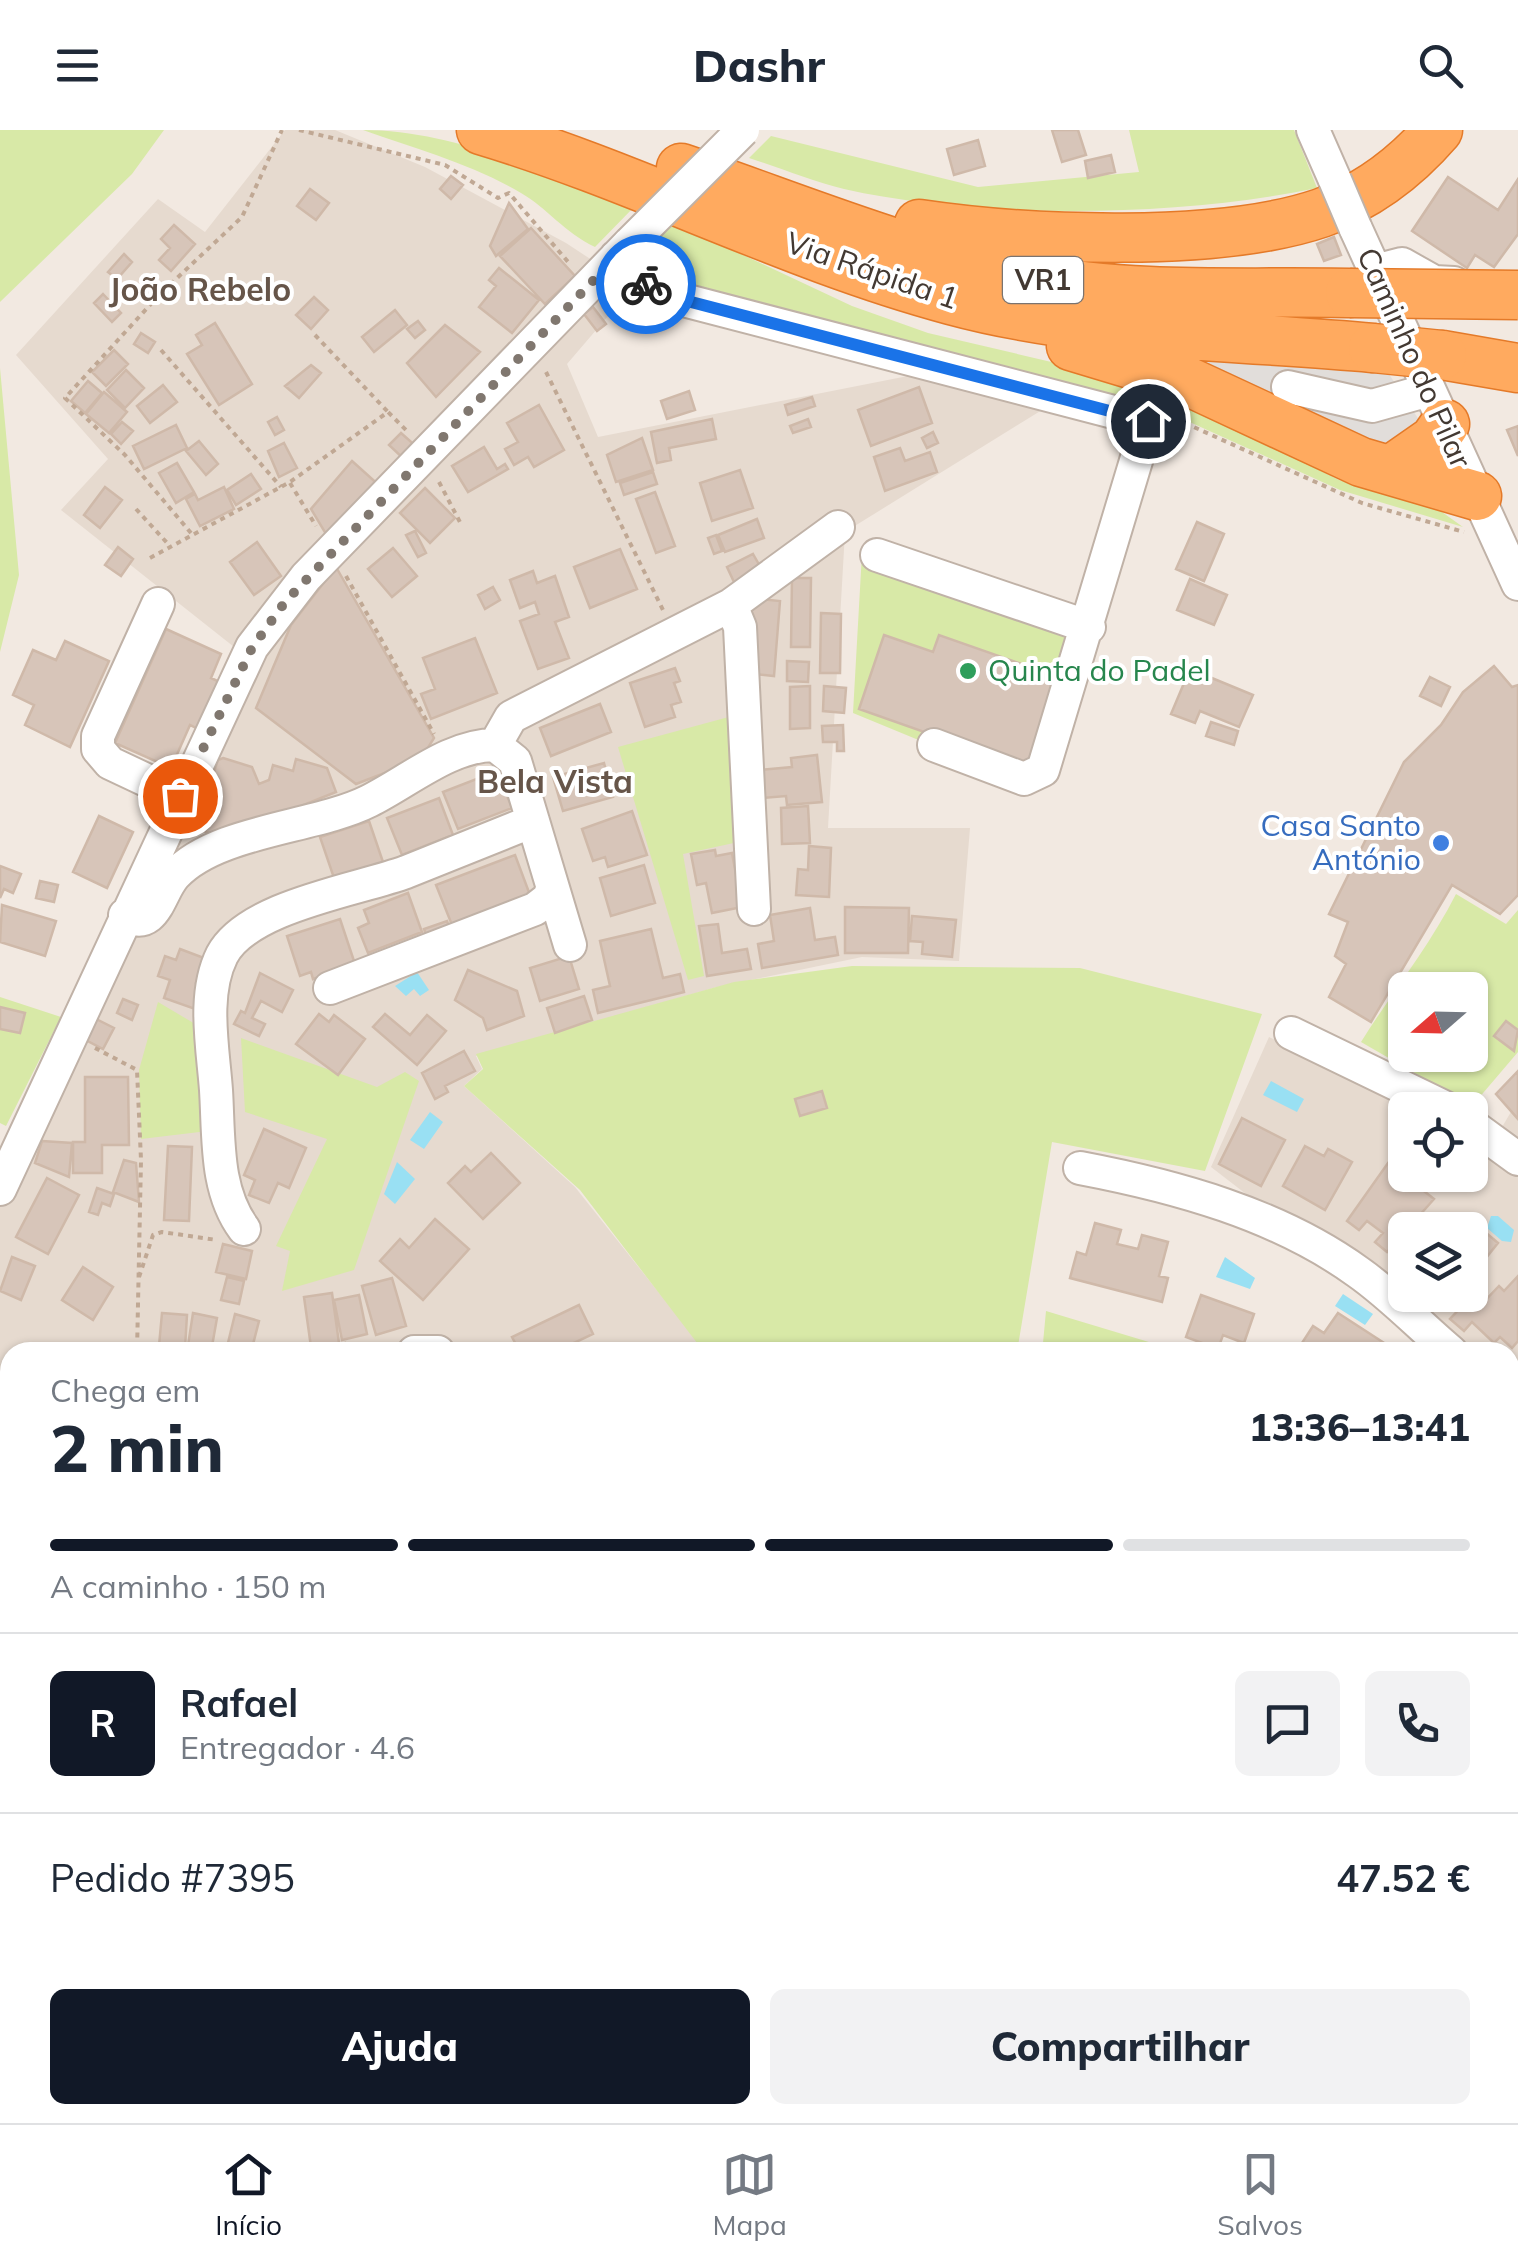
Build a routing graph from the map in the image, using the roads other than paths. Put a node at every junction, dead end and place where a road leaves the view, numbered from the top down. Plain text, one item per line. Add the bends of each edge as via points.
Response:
1 (481, 130) edge
2 (568, 130) edge
3 (742, 130) edge
4 (1313, 130) edge
5 (1438, 130) edge
6 (749, 191) junction
7 (623, 250) junction
8 (856, 270) junction
9 (1518, 288) edge
10 (1518, 295) edge
11 (1365, 307) junction
12 (1518, 319) edge
13 (1518, 368) edge
14 (1288, 387) dead end
15 (1438, 390) junction
16 (1391, 470) junction
17 (1477, 496) junction
18 (838, 526) dead end
19 (876, 556) dead end
20 (1518, 584) edge
21 (158, 604) dead end
22 (731, 604) junction
23 (1088, 627) junction
24 (496, 745) junction
25 (934, 745) dead end
26 (180, 796) junction
27 (533, 820) junction
28 (552, 889) junction
29 (754, 909) dead end
30 (125, 915) junction
31 (570, 945) dead end
32 (330, 988) dead end
33 (1292, 1033) dead end
34 (1413, 1092) edge
35 (1488, 1138) edge
36 (1518, 1160) edge
37 (1080, 1168) dead end
38 (0, 1189) edge
39 (233, 1235) road end
40 (1439, 1342) edge

1 - 8 highway, Via Rápida 1 / VR1
2 - 6 highway, Via Rápida 1 / VR1
3 - 7 street, bridge
4 - 11 street, Caminho do Pilar, bridge via 1355,226
5 - 6 highway via 1409,162 1347,202 1238,231 981,233
6 - 11 highway, Via Rápida 1 / VR1 via 932,254 1033,279
7 - 23 street via 650,287 672,297 1148,421
7 - 26 street via 275,614
8 - 11 highway, Via Rápida 1 / VR1 via 952,300 1058,321
8 - 16 highway via 918,307 1148,366 1296,436
9 - 11 street via 1434,282 1402,264
10 - 11 highway, Via Rápida 1 / VR1, bridge
11 - 12 highway
11 - 15 highway, Via Rápida 1 / VR1, bridge
11 - 15 street, Caminho do Pilar
13 - 15 highway, Via Rápida 1 / VR1
14 - 15 street via 1371,406
15 - 16 highway via 1434,440
15 - 17 street, Caminho do Pilar
16 - 17 highway
17 - 20 street, Caminho do Pilar
18 - 22 street
19 - 23 street
21 - 26 street via 98,749 110,763
22 - 24 street via 511,717
22 - 29 street via 740,627
23 - 25 street via 1043,770 1024,780
24 - 27 street via 515,761
24 - 30 street via 469,748 366,803 190,861 165,887 151,917
26 - 30 street
27 - 28 street
27 - 39 street via 402,873 290,908 222,954 211,1005 220,1158
28 - 31 street
28 - 32 street via 535,908
30 - 38 street
33 - 34 street
35 - 36 street
37 - 40 street via 1211,1200 1325,1250

